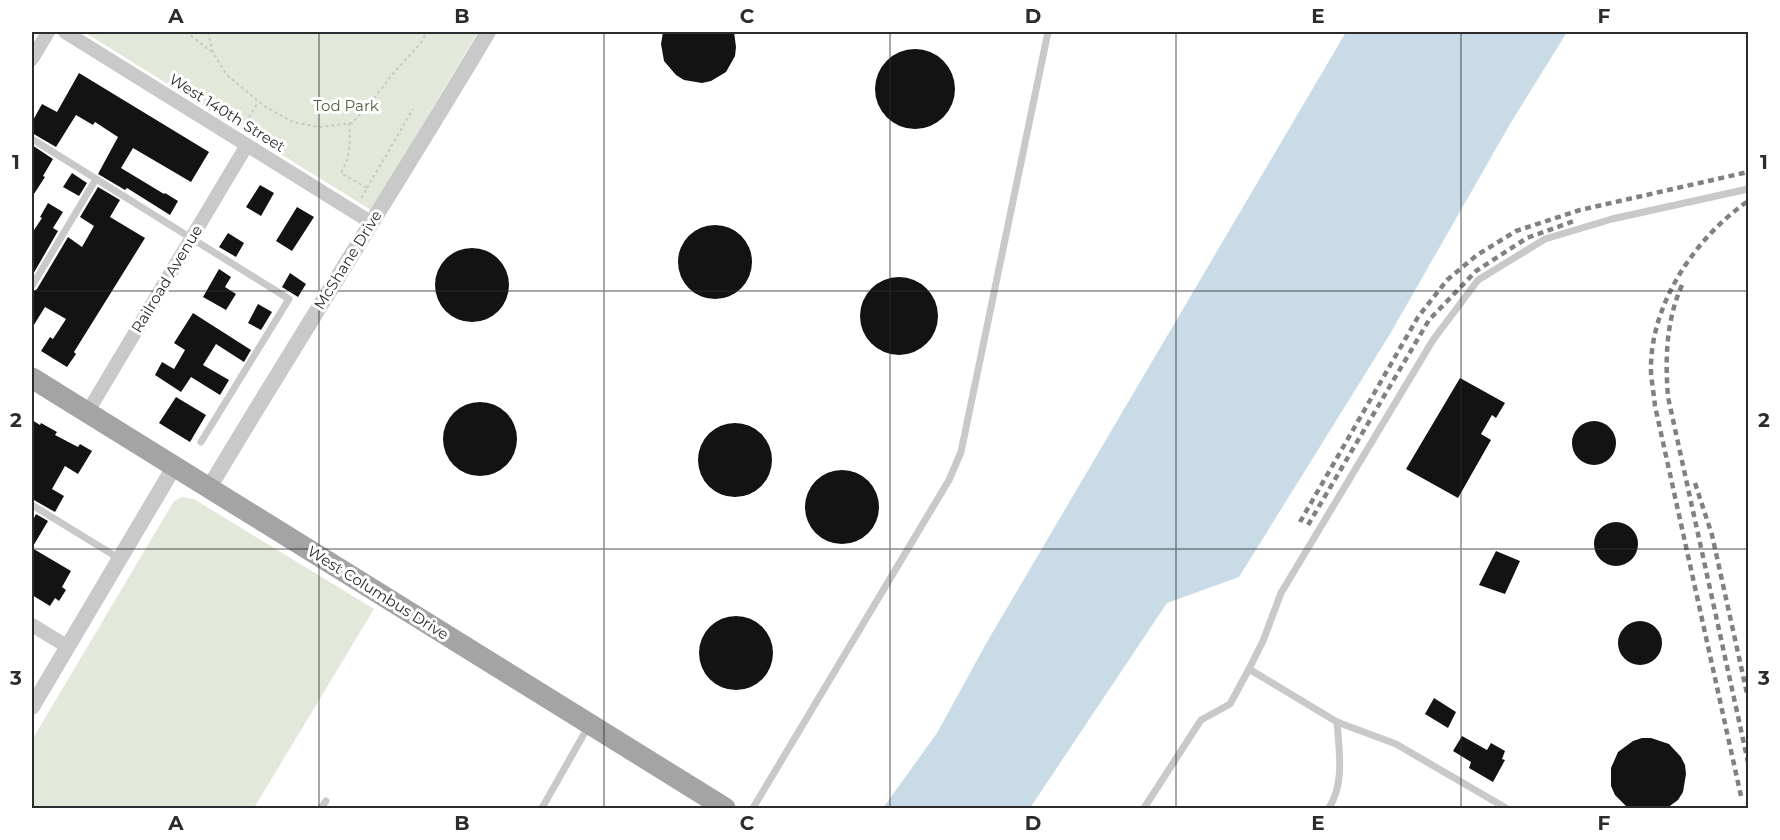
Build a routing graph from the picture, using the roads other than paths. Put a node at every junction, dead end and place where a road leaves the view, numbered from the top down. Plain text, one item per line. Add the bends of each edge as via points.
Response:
1 (48, 32) edge
2 (64, 32) edge
3 (488, 32) edge
4 (1048, 32) edge
5 (32, 59) edge
6 (32, 139) edge
7 (242, 142) junction
8 (96, 179) junction
9 (1749, 189) edge
10 (372, 223) junction
11 (192, 238) junction
12 (32, 286) edge
13 (32, 378) edge
14 (87, 413) junction
15 (201, 442) dead end
16 (174, 467) junction
17 (208, 488) junction
18 (32, 505) edge
19 (120, 559) junction
20 (32, 625) edge
21 (68, 647) junction
22 (1249, 669) junction
23 (32, 707) edge
24 (1337, 722) junction
25 (590, 724) junction
26 (326, 801) dead end
27 (321, 808) edge
28 (542, 808) edge
29 (725, 808) edge
30 (753, 808) edge
31 (1144, 808) edge
32 (1329, 808) edge
33 (1506, 808) edge

1 - 5 street
2 - 7 street, West 140th Street
3 - 10 street, McShane Drive
4 - 30 lane via 962,452
6 - 8 lane
7 - 10 street, West 140th Street
7 - 11 street, Railroad Avenue
8 - 11 lane
8 - 12 lane
9 - 22 lane via 1545,238 1478,280 1433,339 1281,592
10 - 17 street, McShane Drive
11 - 14 street, Railroad Avenue
11 - 15 lane via 289,299
13 - 14 main road, West Columbus Drive
14 - 16 main road, West Columbus Drive
16 - 17 main road, West Columbus Drive
16 - 19 street
17 - 25 main road, West Columbus Drive
18 - 19 lane
19 - 21 street
20 - 21 street
21 - 23 street
22 - 24 lane
22 - 31 lane via 1230,704 1201,720
24 - 32 lane via 1340,772 1336,798
24 - 33 lane via 1396,744
25 - 28 lane
25 - 29 main road, West Columbus Drive
26 - 27 lane

